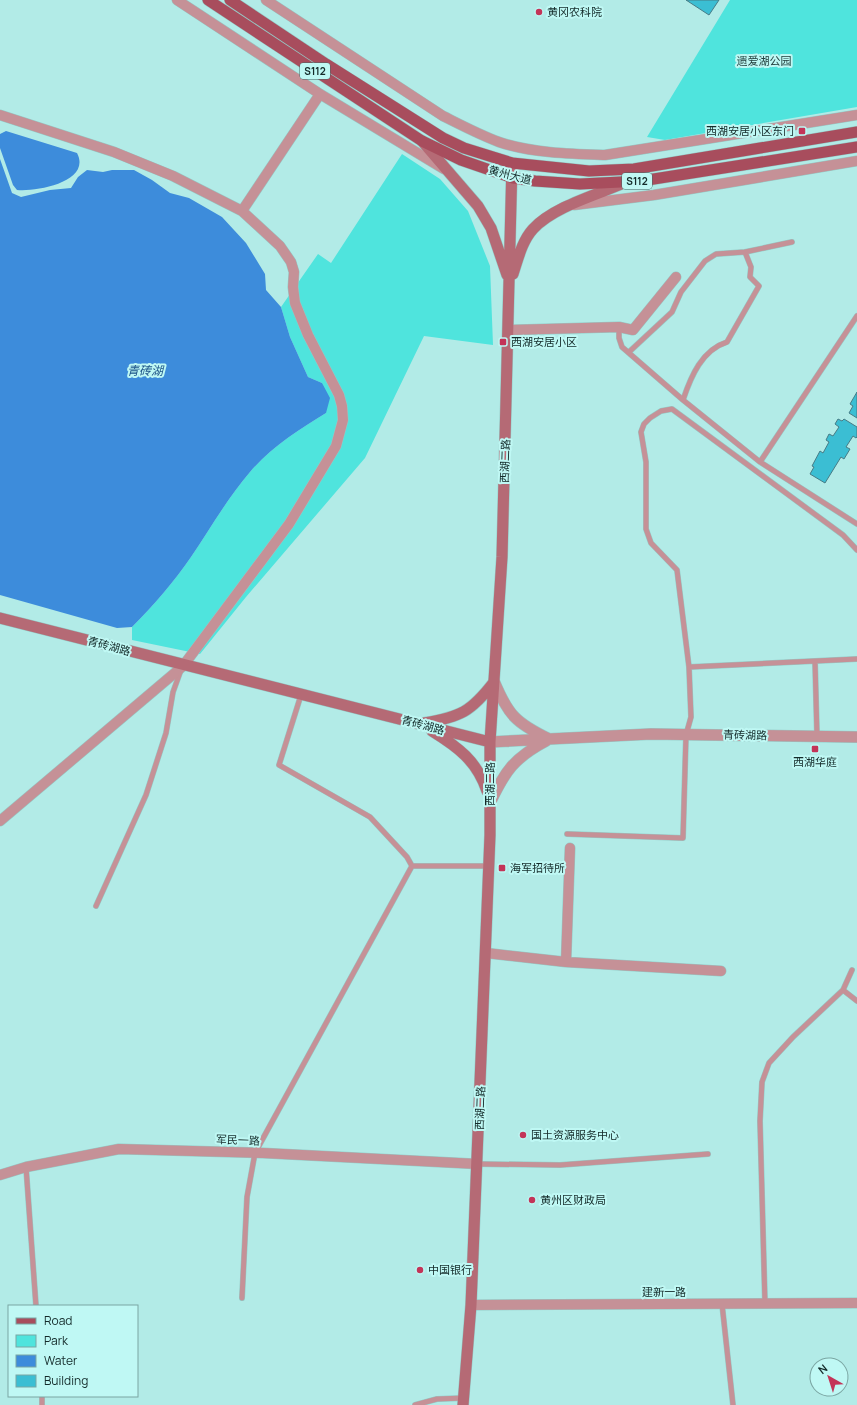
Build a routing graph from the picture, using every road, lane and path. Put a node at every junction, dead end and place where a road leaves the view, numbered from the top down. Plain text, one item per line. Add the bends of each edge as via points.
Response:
1 (177, 0) edge
2 (208, 0) edge
3 (230, 0) edge
4 (266, 0) edge
5 (320, 94) junction
6 (0, 115) edge
7 (857, 115) edge
8 (857, 132) edge
9 (422, 141) junction
10 (857, 147) edge
11 (857, 161) edge
12 (512, 163) junction
13 (449, 171) junction
14 (513, 178) junction
15 (625, 182) junction
16 (570, 206) junction
17 (242, 211) junction
18 (792, 242) dead end
19 (745, 252) junction
20 (676, 277) dead end
21 (510, 284) junction
22 (857, 316) edge
23 (619, 327) junction
24 (509, 330) junction
25 (629, 352) junction
26 (683, 400) junction
27 (760, 462) junction
28 (857, 524) edge
29 (857, 550) edge
30 (0, 618) edge
31 (857, 659) edge
32 (815, 661) junction
33 (183, 666) junction
34 (689, 667) junction
35 (494, 682) junction
36 (301, 695) junction
37 (421, 724) junction
38 (686, 735) junction
39 (817, 737) junction
40 (857, 737) edge
41 (550, 739) junction
42 (490, 742) junction
43 (490, 803) junction
44 (0, 821) edge
45 (567, 834) dead end
46 (570, 848) dead end
47 (412, 866) junction
48 (489, 866) junction
49 (96, 906) dead end
50 (486, 953) junction
51 (566, 962) junction
52 (852, 970) dead end
53 (721, 971) dead end
54 (843, 990) junction
55 (857, 1001) edge
56 (255, 1153) junction
57 (708, 1154) dead end
58 (478, 1164) junction
59 (26, 1167) junction
60 (0, 1175) edge
61 (242, 1298) dead end
62 (857, 1303) edge
63 (722, 1304) junction
64 (765, 1304) junction
65 (36, 1305) edge
66 (471, 1305) junction
67 (463, 1401) edge
68 (415, 1405) edge
69 (733, 1405) edge

1 - 5 street
2 - 9 main road, 黄州大道 / S112
3 - 12 main road, 黄州大道 / S112 via 443,138 464,148
4 - 7 street via 443,116 470,130 508,144 569,153 605,155
5 - 13 street
5 - 17 street
6 - 17 street via 114,152 173,176
8 - 12 main road, 黄州大道 / S112 via 634,169 589,172
9 - 13 main road
9 - 14 main road, 黄州大道 / S112 via 461,160
10 - 15 main road, 黄州大道 / S112
11 - 16 street via 654,195
12 - 14 main road, 西湖二路
13 - 21 main road via 478,206 491,228
14 - 15 main road, 黄州大道 / S112 via 535,182 580,184
14 - 21 main road, 西湖二路
15 - 16 main road
16 - 21 main road via 545,218 532,230 521,248
17 - 33 street via 280,246 291,262 294,272 295,303 308,335 339,395 343,420 336,446 289,524
18 - 19 lane
19 - 25 lane via 716,254 705,261 681,292 672,312
19 - 26 lane via 751,267 750,277 759,286 727,342 716,345 707,353 689,382
20 - 23 street via 633,330
21 - 24 main road, 西湖二路
22 - 27 lane
23 - 24 street
23 - 25 lane via 622,347
24 - 35 main road, 西湖二路 via 502,557
25 - 26 lane
26 - 27 lane
27 - 28 lane
29 - 34 lane via 843,536 672,409 661,411 650,418 641,432 646,462 646,529 651,542 677,570
30 - 33 main road, 青砖湖路
31 - 32 lane
32 - 34 lane
32 - 39 lane
33 - 36 main road, 青砖湖路
33 - 44 street
33 - 49 lane via 173,692 166,733 146,795
34 - 38 lane via 691,716
35 - 37 main road via 470,709 450,719
35 - 41 street via 514,718 530,730
35 - 42 main road, 西湖二路
36 - 37 main road, 青砖湖路
36 - 47 lane via 279,765 370,817 407,857
37 - 42 main road, 青砖湖路
37 - 43 main road via 450,742 469,758 482,776
38 - 39 street, 青砖湖路
38 - 41 street, 青砖湖路 via 651,734
38 - 45 lane via 683,838
39 - 40 street, 青砖湖路
41 - 42 street, 青砖湖路
41 - 43 street via 514,762 501,779
42 - 43 main road, 西湖二路
43 - 48 main road, 西湖二路
46 - 51 street
47 - 48 lane
47 - 56 lane
48 - 50 main road, 西湖二路
50 - 51 street
50 - 58 main road, 西湖二路
51 - 53 street
52 - 54 lane
54 - 55 lane
54 - 64 lane via 769,1063 762,1082 760,1121
56 - 58 street, 军民一路
56 - 59 street, 军民一路 via 119,1148
56 - 61 lane via 247,1197
57 - 58 lane via 560,1165
58 - 66 main road, 西湖二路
59 - 60 street, 军民一路
59 - 65 lane
62 - 64 street, 建新一路
63 - 64 street, 建新一路
63 - 66 street, 建新一路
63 - 69 lane
66 - 67 main road, 西湖二路
67 - 68 lane via 437,1399

